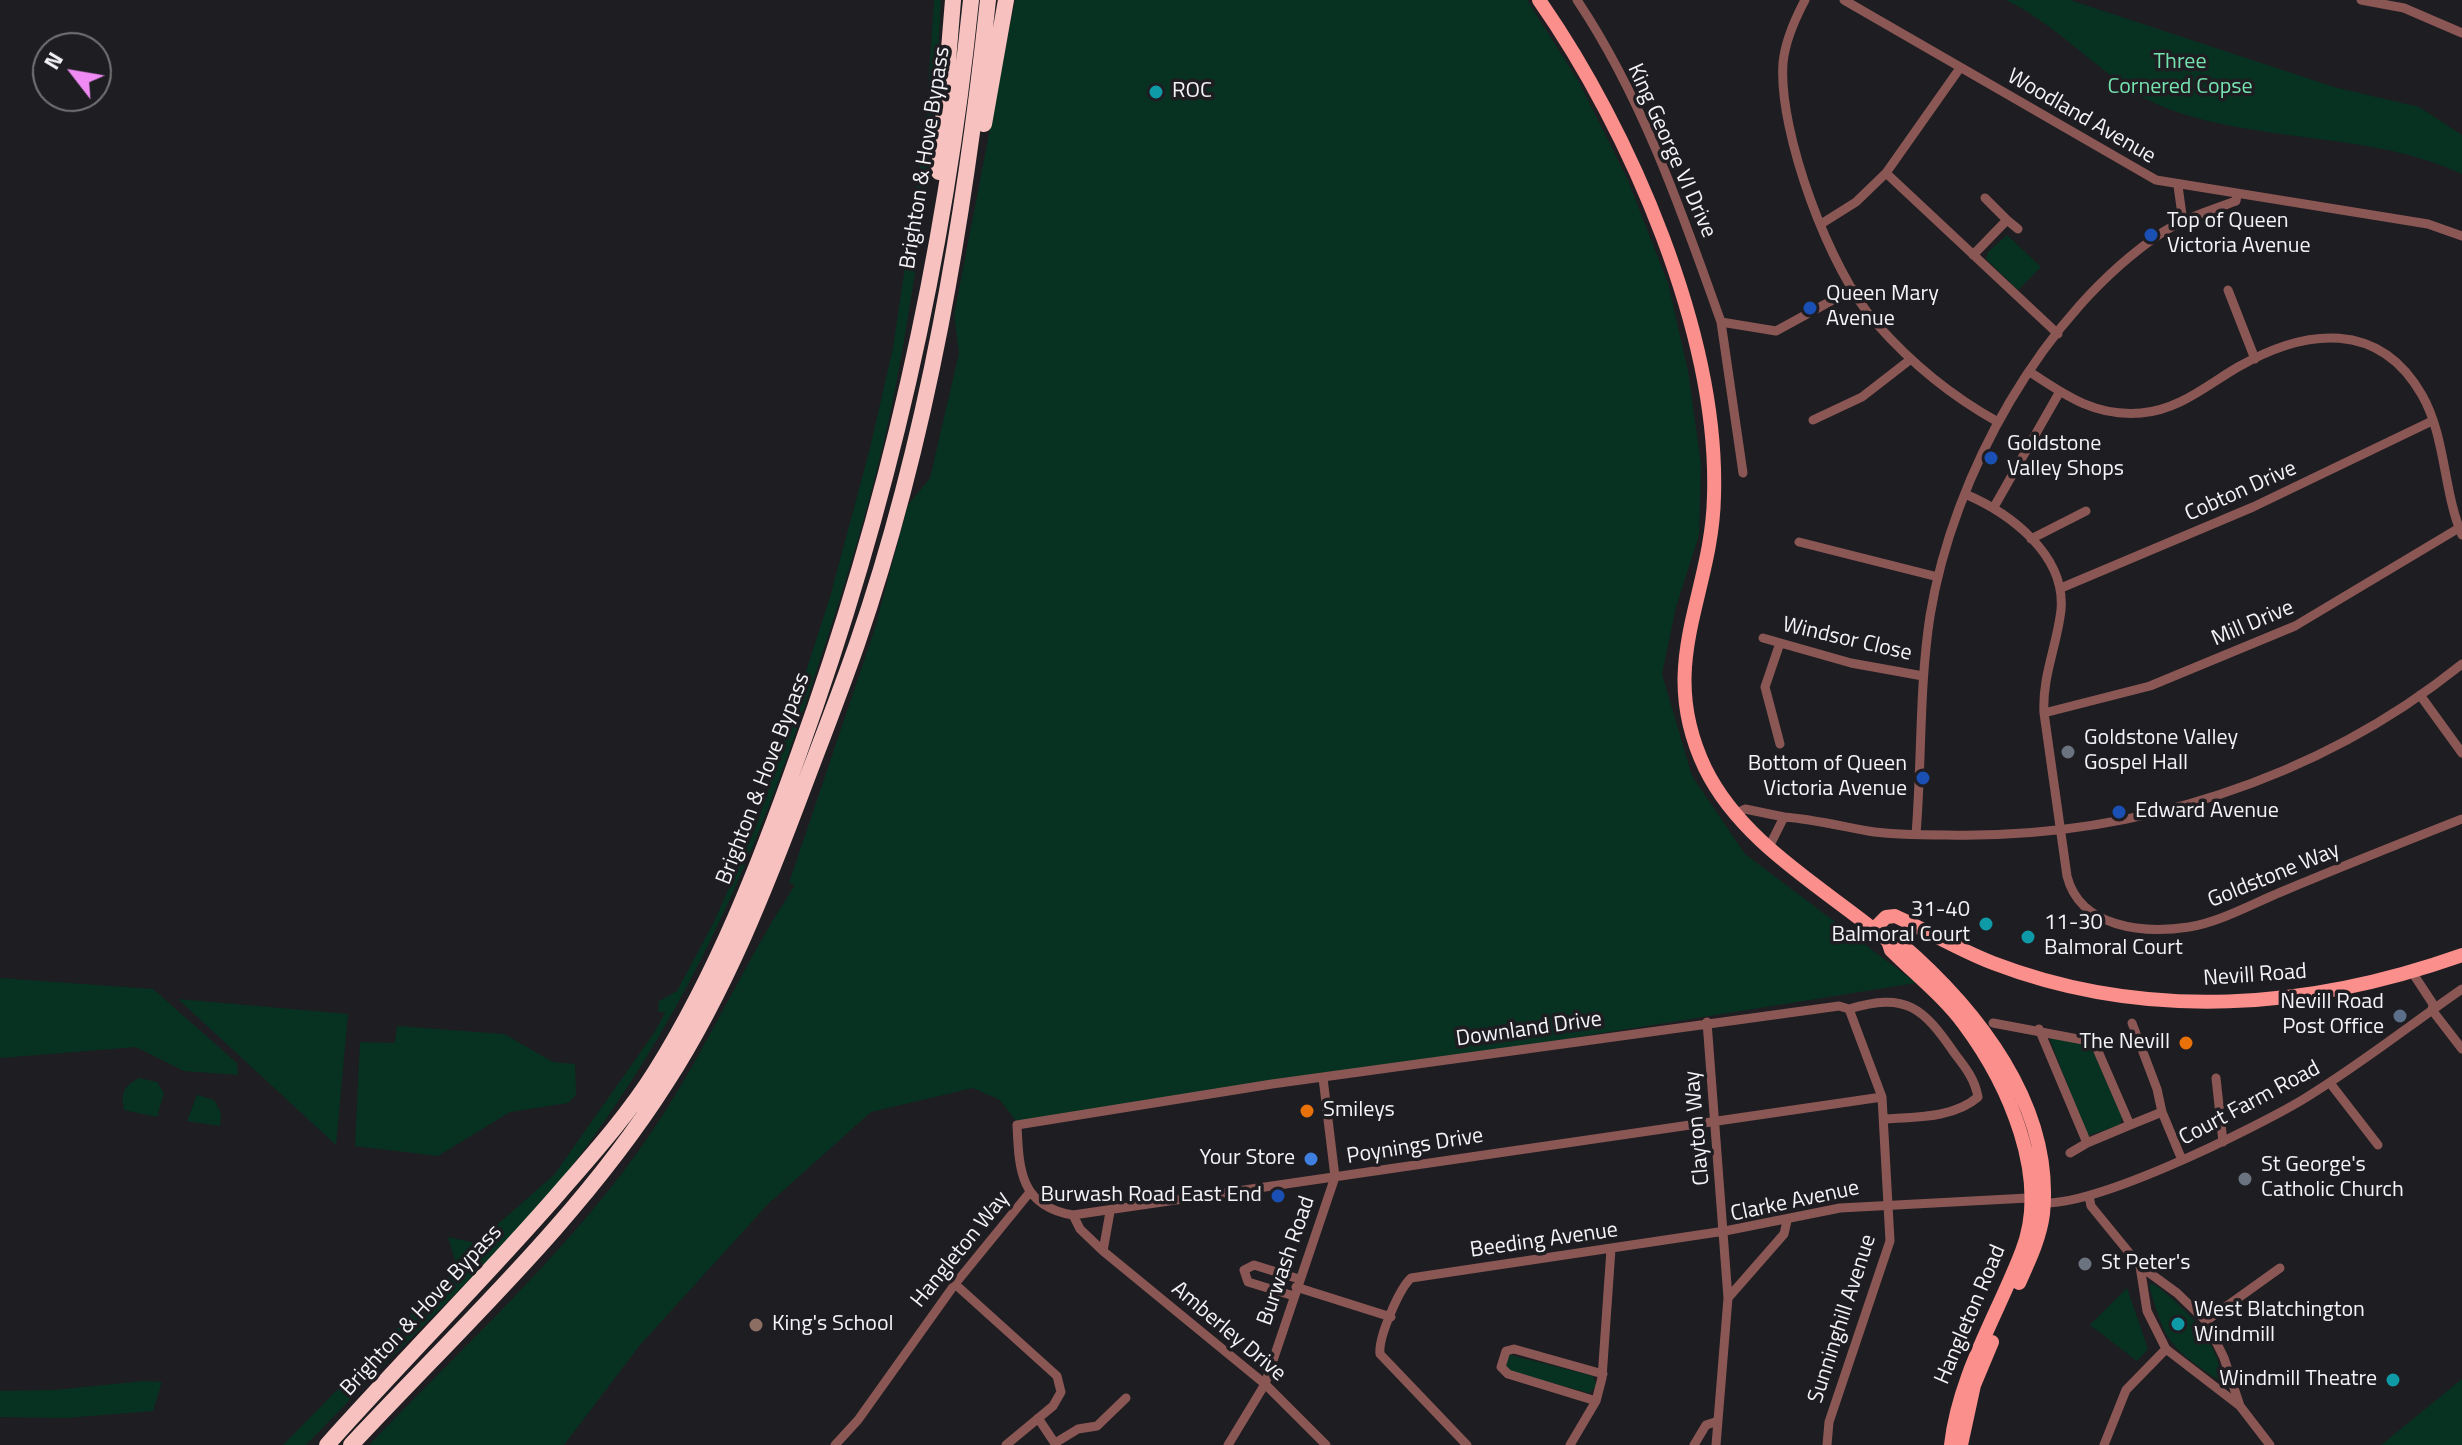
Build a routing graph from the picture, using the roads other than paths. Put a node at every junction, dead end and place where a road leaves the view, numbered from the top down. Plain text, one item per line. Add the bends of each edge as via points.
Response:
1 (953, 0) edge
2 (971, 0) edge
3 (988, 0) edge
4 (1006, 0) edge
5 (1539, 0) edge
6 (1577, 0) edge
7 (1805, 0) edge
8 (1844, 0) edge
9 (2361, 0) edge
10 (2405, 4) edge
11 (2462, 33) edge
12 (1960, 68) junction
13 (1886, 173) junction
14 (2178, 186) junction
15 (2237, 195) junction
16 (963, 197) junction
17 (1985, 198) dead end
18 (2007, 220) junction
19 (2183, 222) junction
20 (1821, 224) junction
21 (2018, 229) dead end
22 (2462, 236) edge
23 (1973, 255) junction
24 (932, 266) junction
25 (1853, 289) junction
26 (2228, 290) dead end
27 (1721, 322) junction
28 (2058, 334) junction
29 (1911, 359) junction
30 (2255, 359) junction
31 (2030, 372) junction
32 (2059, 393) junction
33 (1813, 420) dead end
34 (2432, 421) junction
35 (1998, 422) junction
36 (1743, 473) dead end
37 (1965, 494) junction
38 (1994, 507) junction
39 (2086, 511) dead end
40 (2461, 532) edge
41 (2031, 539) junction
42 (1799, 542) dead end
43 (1938, 577) junction
44 (2061, 588) junction
45 (1763, 638) dead end
46 (1780, 643) junction
47 (2462, 664) edge
48 (1923, 676) junction
49 (2420, 695) junction
50 (2044, 713) junction
51 (1780, 744) dead end
52 (2462, 753) edge
53 (1734, 814) junction
54 (1784, 817) junction
55 (2462, 819) edge
56 (2061, 830) junction
57 (1916, 834) junction
58 (1769, 847) junction
59 (1874, 929) junction
60 (2462, 955) edge
61 (2412, 972) junction
62 (2462, 989) edge
63 (1849, 1009) junction
64 (2432, 1010) junction
65 (1707, 1022) junction
66 (1993, 1023) dead end
67 (2132, 1023) dead end
68 (2039, 1029) junction
69 (2462, 1049) edge
70 (1323, 1078) junction
71 (2216, 1078) dead end
72 (2330, 1083) junction
73 (1882, 1097) junction
74 (2162, 1112) junction
75 (1885, 1119) junction
76 (1716, 1120) junction
77 (2130, 1125) junction
78 (2223, 1142) junction
79 (2087, 1143) junction
80 (2378, 1145) dead end
81 (2070, 1153) dead end
82 (2182, 1160) junction
83 (1335, 1177) junction
84 (1030, 1192) junction
85 (2089, 1196) junction
86 (1890, 1203) junction
87 (2038, 1203) junction
88 (1110, 1212) junction
89 (1073, 1215) junction
90 (1787, 1221) junction
91 (1725, 1231) junction
92 (1611, 1249) junction
93 (1103, 1251) junction
94 (2140, 1266) junction
95 (2280, 1268) dead end
96 (955, 1284) junction
97 (1296, 1287) junction
98 (1728, 1298) junction
99 (1391, 1317) junction
100 (2206, 1321) junction
101 (1986, 1344) junction
102 (2166, 1349) junction
103 (1603, 1374) junction
104 (1265, 1384) junction
105 (1126, 1398) dead end
106 (1596, 1401) junction
107 (2240, 1406) junction
108 (1038, 1418) junction
109 (1718, 1421) junction
110 (1055, 1444) edge
111 (327, 1445) edge
112 (351, 1445) edge
113 (835, 1445) edge
114 (1006, 1445) edge
115 (1228, 1445) edge
116 (1326, 1445) edge
117 (1467, 1445) edge
118 (1570, 1445) edge
119 (1694, 1445) edge
120 (1716, 1445) edge
121 (1827, 1445) edge
122 (1951, 1445) edge
123 (1961, 1445) edge
124 (2104, 1445) edge
125 (2270, 1445) edge

1 - 24 highway
2 - 24 highway, Brighton & Hove Bypass
3 - 16 highway, Brighton & Hove Bypass
4 - 16 highway via 984,125
5 - 53 main road via 1600,97 1646,192 1682,300 1704,389 1714,508 1687,631 1684,686 1702,761
6 - 27 street, King George VI Drive via 1646,128
7 - 20 street via 1787,44 1782,78 1795,148
8 - 12 street, Woodland Avenue
9 - 10 street
10 - 11 street
12 - 13 street
12 - 14 street, Woodland Avenue via 2134,171
13 - 20 street via 1856,202
13 - 23 street
14 - 15 street, Woodland Avenue
14 - 19 street
15 - 19 street via 2236,201
15 - 22 street, Woodland Avenue via 2428,224
16 - 112 highway, Brighton & Hove Bypass via 920,414 858,643 741,948 666,1083 596,1179
17 - 18 street
18 - 21 street
18 - 23 street
19 - 28 street via 2111,275
20 - 25 street
23 - 28 street
24 - 111 highway, Brighton & Hove Bypass via 902,410 841,637 728,937 654,1074 591,1157
25 - 27 street via 1776,331
25 - 29 street via 1875,322
26 - 30 street
27 - 36 street, King George VI Drive
28 - 31 street
29 - 33 street via 1862,397
29 - 35 street
30 - 32 street via 2174,406 2151,412 2095,409
30 - 34 street via 2320,338 2360,341 2401,365 2423,396
31 - 32 street
31 - 35 street
32 - 38 street
34 - 40 street
34 - 44 street, Cobton Drive via 2253,507
35 - 37 street
37 - 38 street
37 - 43 street
38 - 41 street
39 - 41 street
40 - 50 street, Mill Drive via 2295,626 2150,686
41 - 44 street
42 - 43 street
43 - 48 street
44 - 50 street via 2059,623 2043,688
45 - 46 street, Windsor Close
46 - 48 street, Windsor Close
46 - 51 street via 1765,687
47 - 49 street
48 - 57 street
49 - 52 street
49 - 56 street via 2326,750 2251,783 2151,815
50 - 56 street
53 - 54 street via 1745,809
53 - 58 main road
54 - 57 street
54 - 58 street
55 - 56 street, Goldstone Way via 2209,922 2167,928 2115,923 2082,907 2070,888
56 - 57 street
58 - 59 main road
59 - 61 main road, Nevill Road via 1895,916 1963,951 2024,974 2097,992 2170,1001 2292,998
59 - 87 main road via 1962,1021 2002,1073
60 - 61 main road, Nevill Road
61 - 64 street
62 - 64 street, Court Farm Road
63 - 65 street, Downland Drive
63 - 73 street
63 - 75 street, Downland Drive via 1879,1000 1917,1008 1975,1082 1978,1097 1966,1107
64 - 69 street
64 - 72 street, Court Farm Road
65 - 70 street, Downland Drive
65 - 76 street, Clayton Way
66 - 68 street
67 - 74 street
68 - 77 street via 2094,1042
68 - 79 street
70 - 83 street, Burwash Road
70 - 84 street, Downland Drive via 1017,1125 1020,1172
71 - 78 street
72 - 78 street, Court Farm Road
72 - 80 street
73 - 75 street
73 - 76 street, Poynings Drive
74 - 77 street
74 - 82 street
75 - 86 street
76 - 83 street, Poynings Drive
76 - 91 street, Clayton Way
77 - 79 street
78 - 82 street, Court Farm Road
79 - 81 street
82 - 85 street, Court Farm Road
83 - 88 street, Poynings Drive
83 - 97 street, Burwash Road
84 - 89 street, Poynings Drive via 1054,1212
84 - 96 street, Hangleton Way
85 - 87 street, Court Farm Road via 2057,1205
85 - 94 street via 2091,1206
86 - 87 street, Clarke Avenue via 2028,1198
86 - 90 street, Clarke Avenue
86 - 121 street, Sunninghill Avenue via 1890,1241 1829,1422
87 - 101 main road, Hangleton Road
88 - 89 street, Poynings Drive
88 - 93 street
89 - 93 street, Amberley Drive
90 - 91 street, Clarke Avenue
90 - 98 street via 1784,1234
91 - 92 street, Beeding Avenue
91 - 98 street, Clarke Avenue
92 - 99 street, Beeding Avenue via 1411,1278 1401,1287
92 - 103 street
93 - 104 street, Amberley Drive
94 - 100 street
94 - 102 street via 2147,1311
95 - 100 street
96 - 108 street via 1057,1376 1061,1392
96 - 113 street, Hangleton Way
97 - 97 street via 1248,1282 1244,1270 1254,1265
97 - 99 street
97 - 104 street, Burwash Road
98 - 109 street, Clarke Avenue
99 - 117 street via 1380,1354
100 - 107 street
101 - 122 main road, Hangleton Road via 1964,1385
101 - 123 main road, Hangleton Road
102 - 107 street
102 - 124 street via 2126,1390
103 - 106 street
103 - 106 street via 1514,1349 1502,1358 1501,1367 1508,1374
104 - 115 street, Burwash Road
104 - 116 street, Amberley Drive
105 - 110 street via 1097,1426 1078,1429
106 - 118 street
107 - 125 street
108 - 110 street
108 - 114 street
109 - 119 street via 1706,1425
109 - 120 street, Clarke Avenue

